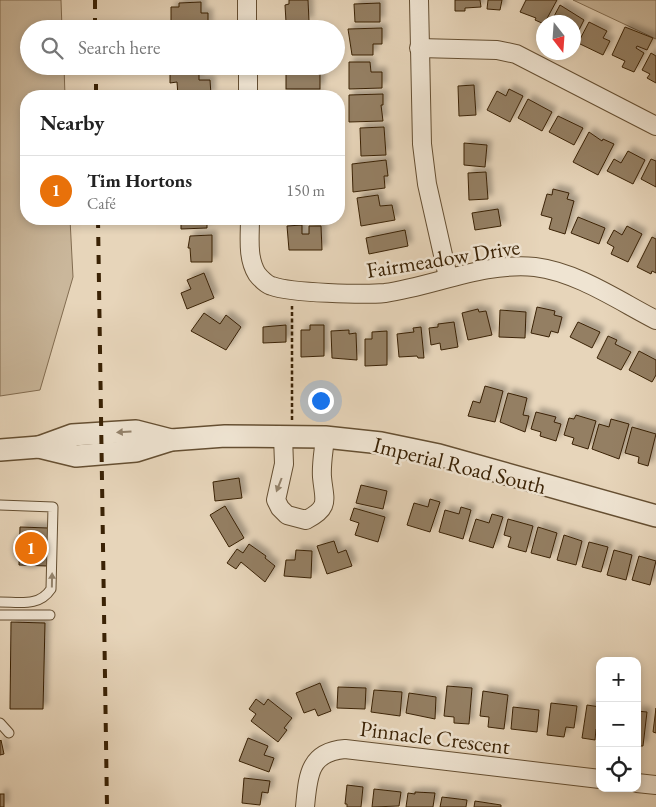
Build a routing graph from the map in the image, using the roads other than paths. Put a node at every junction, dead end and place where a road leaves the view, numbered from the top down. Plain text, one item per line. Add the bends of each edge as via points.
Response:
1 (247, 0) edge
2 (418, 0) edge
3 (247, 20) edge
4 (419, 48) junction
5 (248, 75) edge
6 (248, 90) edge
7 (656, 126) edge
8 (250, 225) edge
9 (448, 277) junction
10 (656, 320) edge
11 (287, 436) junction
12 (325, 437) junction
13 (0, 450) edge
14 (0, 505) edge
15 (656, 516) edge
16 (0, 602) edge
17 (0, 615) edge
18 (50, 615) dead end
19 (0, 723) edge
20 (9, 733) dead end
21 (596, 779) edge
22 (641, 784) edge
23 (656, 786) edge
24 (305, 807) edge

1 - 3 street
2 - 4 street
4 - 7 street via 497,50 516,54
4 - 9 street via 422,144 427,184
5 - 6 street
8 - 9 street, Fairmeadow Drive via 251,260 258,276 271,286 378,293
9 - 10 street, Fairmeadow Drive via 506,267 535,267 582,282
11 - 12 street, Imperial Road South
11 -> 12 street via 276,500 287,515 306,520 322,509 326,500 322,476
11 - 13 street, Imperial Road South via 171,440 136,431 72,435 39,447
12 - 15 street, Imperial Road South via 381,443 439,455
16 -> 14 lane via 35,602 46,597 52,589 53,507
17 - 18 lane
19 - 20 lane
21 - 24 street, Pinnacle Crescent via 340,749 326,753 308,775
22 - 23 street

